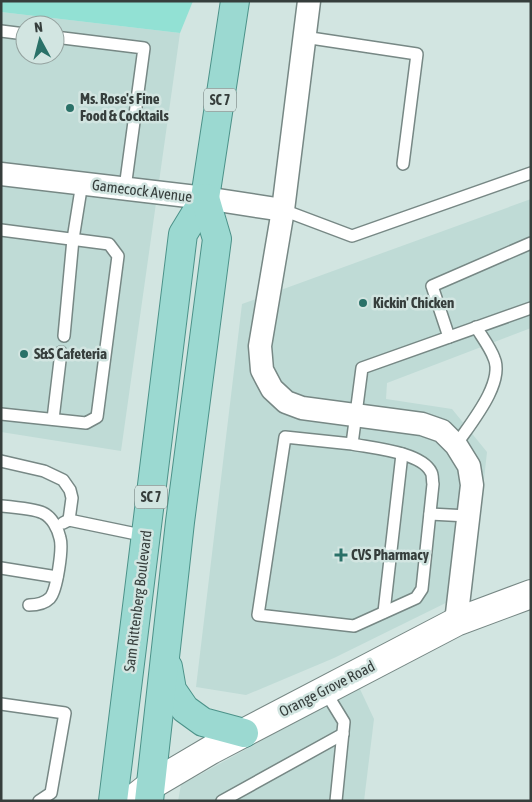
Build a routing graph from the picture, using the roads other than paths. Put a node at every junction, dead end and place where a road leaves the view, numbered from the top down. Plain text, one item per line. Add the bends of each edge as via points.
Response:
1 (235, 1) edge
2 (309, 1) edge
3 (1, 31) edge
4 (15, 33) edge
5 (65, 38) edge
6 (304, 38) junction
7 (403, 164) dead end
8 (531, 173) edge
9 (1, 174) edge
10 (82, 183) junction
11 (125, 188) junction
12 (205, 198) junction
13 (283, 210) junction
14 (1, 230) edge
15 (73, 239) junction
16 (531, 243) edge
17 (531, 308) edge
18 (476, 327) junction
19 (64, 336) dead end
20 (449, 337) junction
21 (61, 352) dead end
22 (1, 414) edge
23 (355, 415) junction
24 (53, 419) junction
25 (352, 444) junction
26 (456, 445) junction
27 (402, 454) junction
28 (1, 462) edge
29 (1, 506) edge
30 (430, 514) junction
31 (468, 516) junction
32 (69, 520) junction
33 (57, 526) junction
34 (146, 536) junction
35 (1, 568) edge
36 (57, 577) junction
37 (531, 594) edge
38 (29, 605) dead end
39 (384, 612) junction
40 (456, 622) junction
41 (166, 653) junction
42 (325, 690) junction
43 (1, 704) edge
44 (244, 733) junction
45 (343, 734) junction
46 (143, 796) edge
47 (39, 801) edge
48 (113, 801) edge
49 (222, 801) edge
50 (336, 801) edge

1 - 12 main road, Sam Rittenberg Boulevard / SC 7
2 - 6 street
3 - 4 lane
5 - 11 lane via 144,48
6 - 7 lane via 417,54
6 - 13 street
8 - 13 lane via 352,236
9 - 10 street, Gamecock Avenue
10 - 11 street, Gamecock Avenue
10 - 15 lane
11 - 12 street, Gamecock Avenue
12 - 13 street, Gamecock Avenue
12 - 34 main road, Sam Rittenberg Boulevard / SC 7 via 183,234
12 - 41 main road, Sam Rittenberg Boulevard / SC 7 via 217,239
13 - 23 street via 260,346 262,370 272,389 286,402 302,408
14 - 15 lane
15 - 19 lane
15 - 24 lane via 109,244 118,256 97,417 86,423
16 - 20 lane via 432,286
17 - 18 lane
18 - 20 lane
18 - 26 lane via 494,358 497,369 495,381
20 - 23 lane via 362,368
21 - 24 lane
22 - 24 lane
23 - 25 lane
23 - 26 street via 422,424 442,431
25 - 27 lane
25 - 39 lane via 285,437 258,615 354,626
26 - 31 street via 469,466 472,485
27 - 30 lane via 422,461 431,472
27 - 39 lane
28 - 32 lane via 44,471 63,480 72,498
29 - 33 lane via 44,513
30 - 31 lane
30 - 39 lane via 422,589 416,598
31 - 40 street
32 - 33 lane
32 - 34 lane
33 - 36 lane via 61,540
34 - 48 main road, Sam Rittenberg Boulevard / SC 7
35 - 36 lane
36 - 38 lane via 48,600
37 - 40 street, Orange Grove Road
40 - 42 street, Orange Grove Road
41 - 44 main road via 172,690 185,709 204,722
41 - 46 main road, Sam Rittenberg Boulevard / SC 7
42 - 44 street, Orange Grove Road
42 - 45 lane via 344,722
43 - 47 lane via 65,713 51,792
44 - 46 street, Orange Grove Road via 211,750
45 - 49 lane
45 - 50 lane

